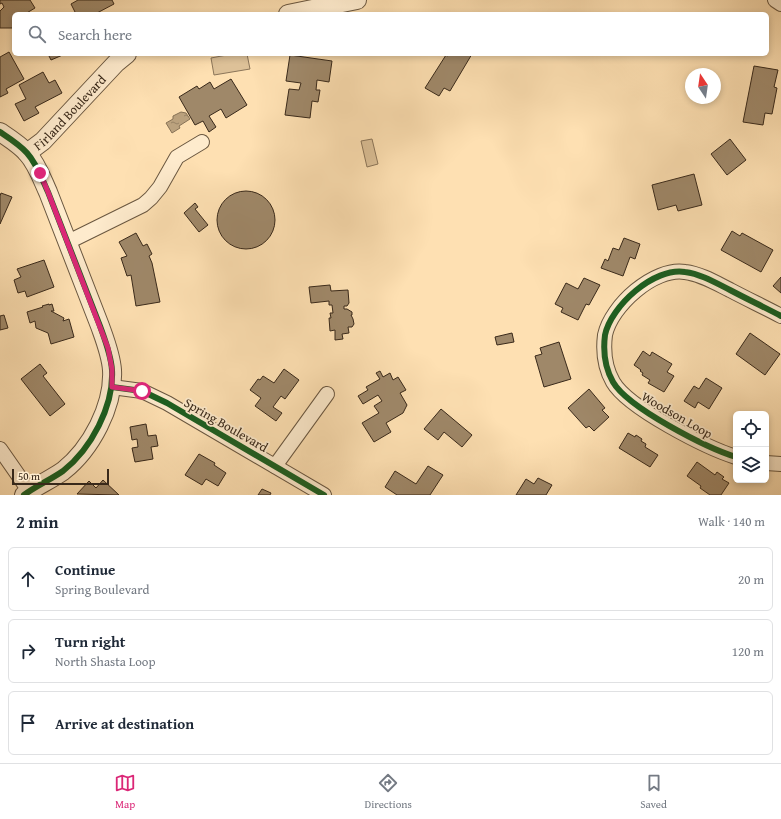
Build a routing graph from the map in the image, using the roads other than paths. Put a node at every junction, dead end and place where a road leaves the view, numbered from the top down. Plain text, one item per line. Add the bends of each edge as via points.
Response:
1 (357, 0) edge
2 (775, 0) edge
3 (781, 4) edge
4 (298, 12) edge
5 (125, 56) edge
6 (0, 132) edge
7 (202, 142) dead end
8 (27, 153) junction
9 (68, 242) junction
10 (781, 316) edge
11 (112, 387) junction
12 (327, 394) dead end
13 (0, 449) edge
14 (733, 456) edge
15 (769, 463) edge
16 (781, 464) edge
17 (275, 466) junction
18 (28, 494) edge
19 (324, 495) edge

1 - 4 street
2 - 3 street
5 - 8 street, Firland Boulevard via 43,141
6 - 8 street
7 - 9 street via 177,157 160,187 143,205
8 - 9 street via 40,173
9 - 11 street via 108,348
10 - 14 street, Woodson Loop via 708,279 684,271 661,274 636,289 615,312 606,334 604,359 614,383 632,403 720,452
11 - 17 street, Spring Boulevard via 142,391 167,403
11 - 18 street via 101,423 85,450 63,470
12 - 17 street
13 - 18 street
15 - 16 street
17 - 19 street, Spring Boulevard

